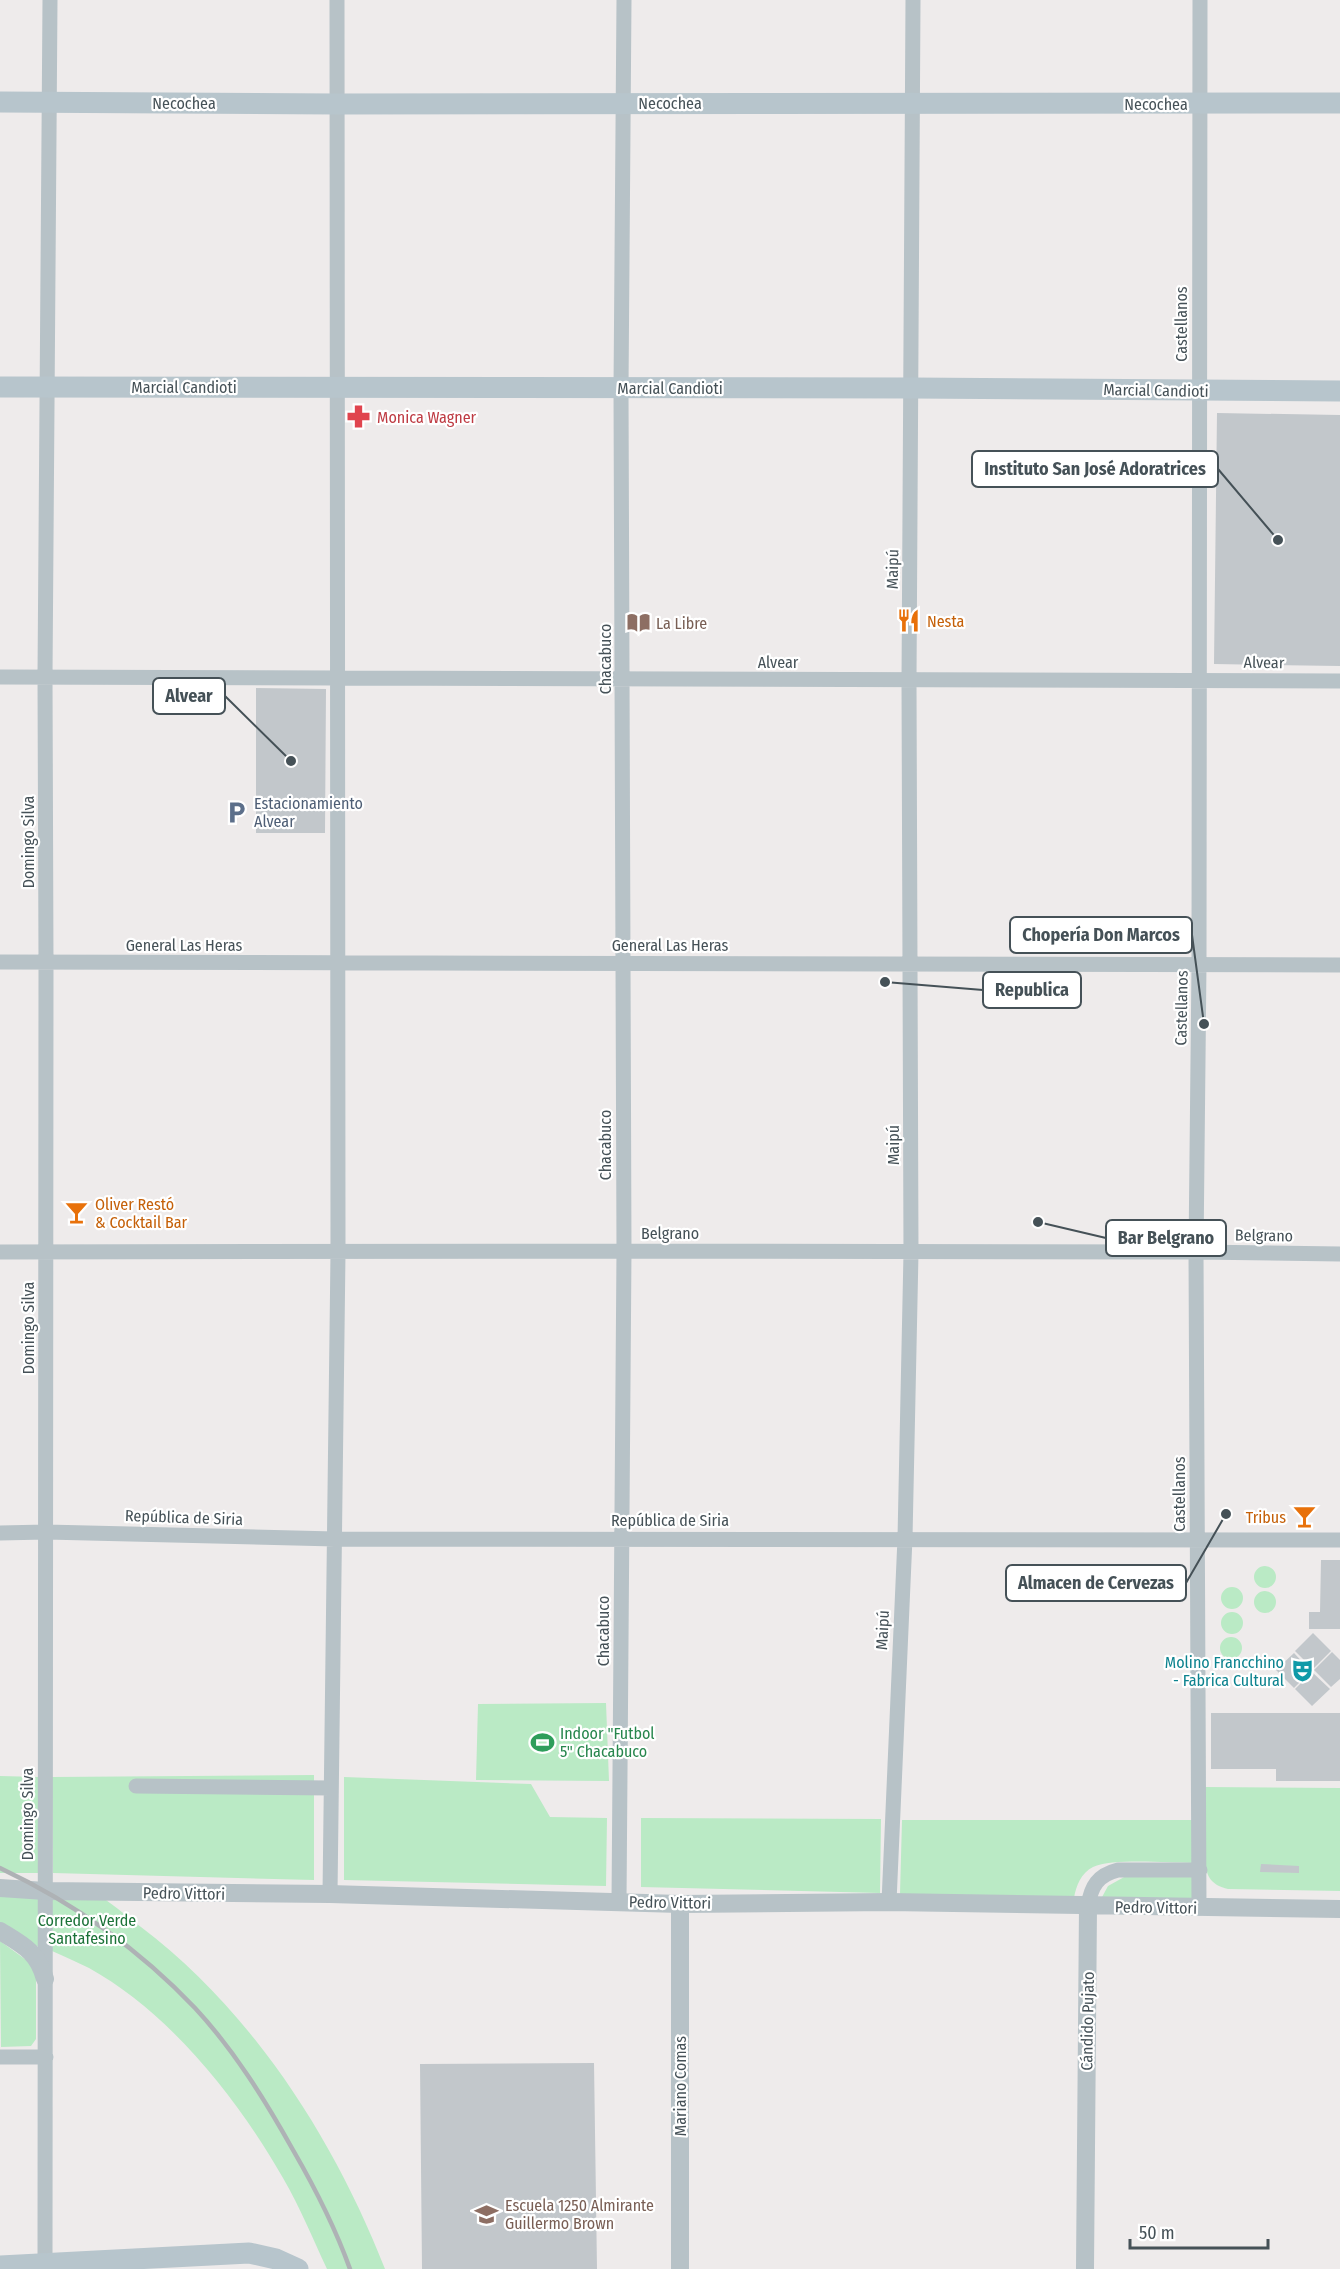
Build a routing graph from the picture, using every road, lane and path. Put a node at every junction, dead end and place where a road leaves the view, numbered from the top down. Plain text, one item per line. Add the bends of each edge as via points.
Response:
1 (50, 0) edge
2 (337, 0) edge
3 (624, 0) edge
4 (914, 0) edge
5 (1200, 0) edge
6 (0, 102) edge
7 (50, 103) junction
8 (624, 103) junction
9 (1340, 103) edge
10 (336, 104) junction
11 (1200, 104) junction
12 (912, 105) junction
13 (0, 387) edge
14 (47, 387) junction
15 (336, 388) junction
16 (621, 388) junction
17 (912, 388) junction
18 (1199, 391) junction
19 (1340, 391) edge
20 (45, 676) junction
21 (0, 677) edge
22 (337, 679) junction
23 (623, 679) junction
24 (1200, 680) junction
25 (909, 681) junction
26 (1340, 681) edge
27 (0, 962) edge
28 (46, 962) junction
29 (338, 963) junction
30 (623, 963) junction
31 (910, 964) junction
32 (1199, 964) junction
33 (1340, 965) edge
34 (624, 1251) junction
35 (0, 1252) edge
36 (46, 1252) junction
37 (1196, 1252) junction
38 (338, 1253) junction
39 (911, 1253) junction
40 (1340, 1254) edge
41 (46, 1532) junction
42 (0, 1533) edge
43 (621, 1538) junction
44 (905, 1538) junction
45 (1197, 1538) junction
46 (335, 1539) junction
47 (1340, 1540) edge
48 (136, 1786) dead end
49 (331, 1788) junction
50 (1200, 1870) junction
51 (0, 1888) edge
52 (45, 1891) junction
53 (330, 1894) junction
54 (619, 1902) junction
55 (889, 1902) junction
56 (680, 1904) junction
57 (1088, 1906) junction
58 (1199, 1908) junction
59 (1340, 1909) edge
60 (0, 1930) edge
61 (45, 1980) junction
62 (0, 2057) edge
63 (46, 2057) junction
64 (0, 2266) edge
65 (45, 2266) edge
66 (298, 2269) edge
67 (680, 2269) edge
68 (1085, 2269) edge

1 - 7 street, Domingo Silva
2 - 10 street
3 - 8 street, Chacabuco
4 - 12 street, Maipú
5 - 11 street, Castellanos
6 - 7 main road, Necochea
7 - 10 main road, Necochea
7 - 14 street, Domingo Silva
8 - 10 main road, Necochea
8 - 12 main road, Necochea
8 - 16 street, Chacabuco
9 - 11 main road, Necochea
10 - 15 street
11 - 12 main road, Necochea
11 - 18 street, Castellanos
12 - 17 street, Maipú
13 - 14 main road, Marcial Candioti
14 - 15 main road, Marcial Candioti
14 - 20 street, Domingo Silva
15 - 16 main road, Marcial Candioti
15 - 22 street
16 - 17 main road, Marcial Candioti
16 - 23 street, Chacabuco
17 - 18 main road, Marcial Candioti
17 - 25 street, Maipú
18 - 19 main road, Marcial Candioti
18 - 24 street, Castellanos
20 - 21 street, Alvear
20 - 22 street, Alvear
20 - 28 street, Domingo Silva
22 - 23 street, Alvear
22 - 29 street
23 - 25 street, Alvear
23 - 30 street, Chacabuco
24 - 25 street, Alvear
24 - 26 street, Alvear
24 - 32 street, Castellanos
25 - 31 street, Maipú
27 - 28 street, General Las Heras
28 - 29 street, General Las Heras
28 - 36 street, Domingo Silva
29 - 30 street, General Las Heras
29 - 38 street
30 - 31 street, General Las Heras
30 - 34 street, Chacabuco
31 - 32 street, General Las Heras
31 - 39 street, Maipú
32 - 33 street, General Las Heras
32 - 37 street, Castellanos
34 - 38 street, Belgrano
34 - 39 street, Belgrano
34 - 43 street, Chacabuco
35 - 36 street, Belgrano
36 - 38 street, Belgrano
36 - 41 street, Domingo Silva
37 - 39 street, Belgrano
37 - 40 street, Belgrano
37 - 45 street, Castellanos
38 - 46 street
39 - 44 street, Maipú
41 - 42 street, República de Siria
41 - 46 street, República de Siria
41 - 52 street, Domingo Silva
43 - 44 street, República de Siria
43 - 46 street, República de Siria
43 - 54 street, Chacabuco
44 - 45 street, República de Siria
44 - 55 street, Maipú
45 - 47 street, República de Siria
45 - 50 street, Castellanos
46 - 49 street
48 - 49 street
49 - 53 street
50 - 57 street, Cándido Pujato via 1118,1870 1095,1883
50 - 58 street, Castellanos
51 - 52 street, Pedro Vittori
52 - 53 street, Pedro Vittori
52 - 61 street, Domingo Silva
53 - 54 street, Pedro Vittori
54 - 56 street, Pedro Vittori
55 - 56 street, Pedro Vittori
55 - 57 street, Pedro Vittori
56 - 67 street, Mariano Comas
57 - 58 street, Pedro Vittori
57 - 68 street, Cándido Pujato
58 - 59 street, Pedro Vittori
60 - 61 street via 36,1957
61 - 63 street, Domingo Silva
62 - 63 street
63 - 65 street, Domingo Silva
64 - 65 main road
65 - 66 main road via 249,2253

